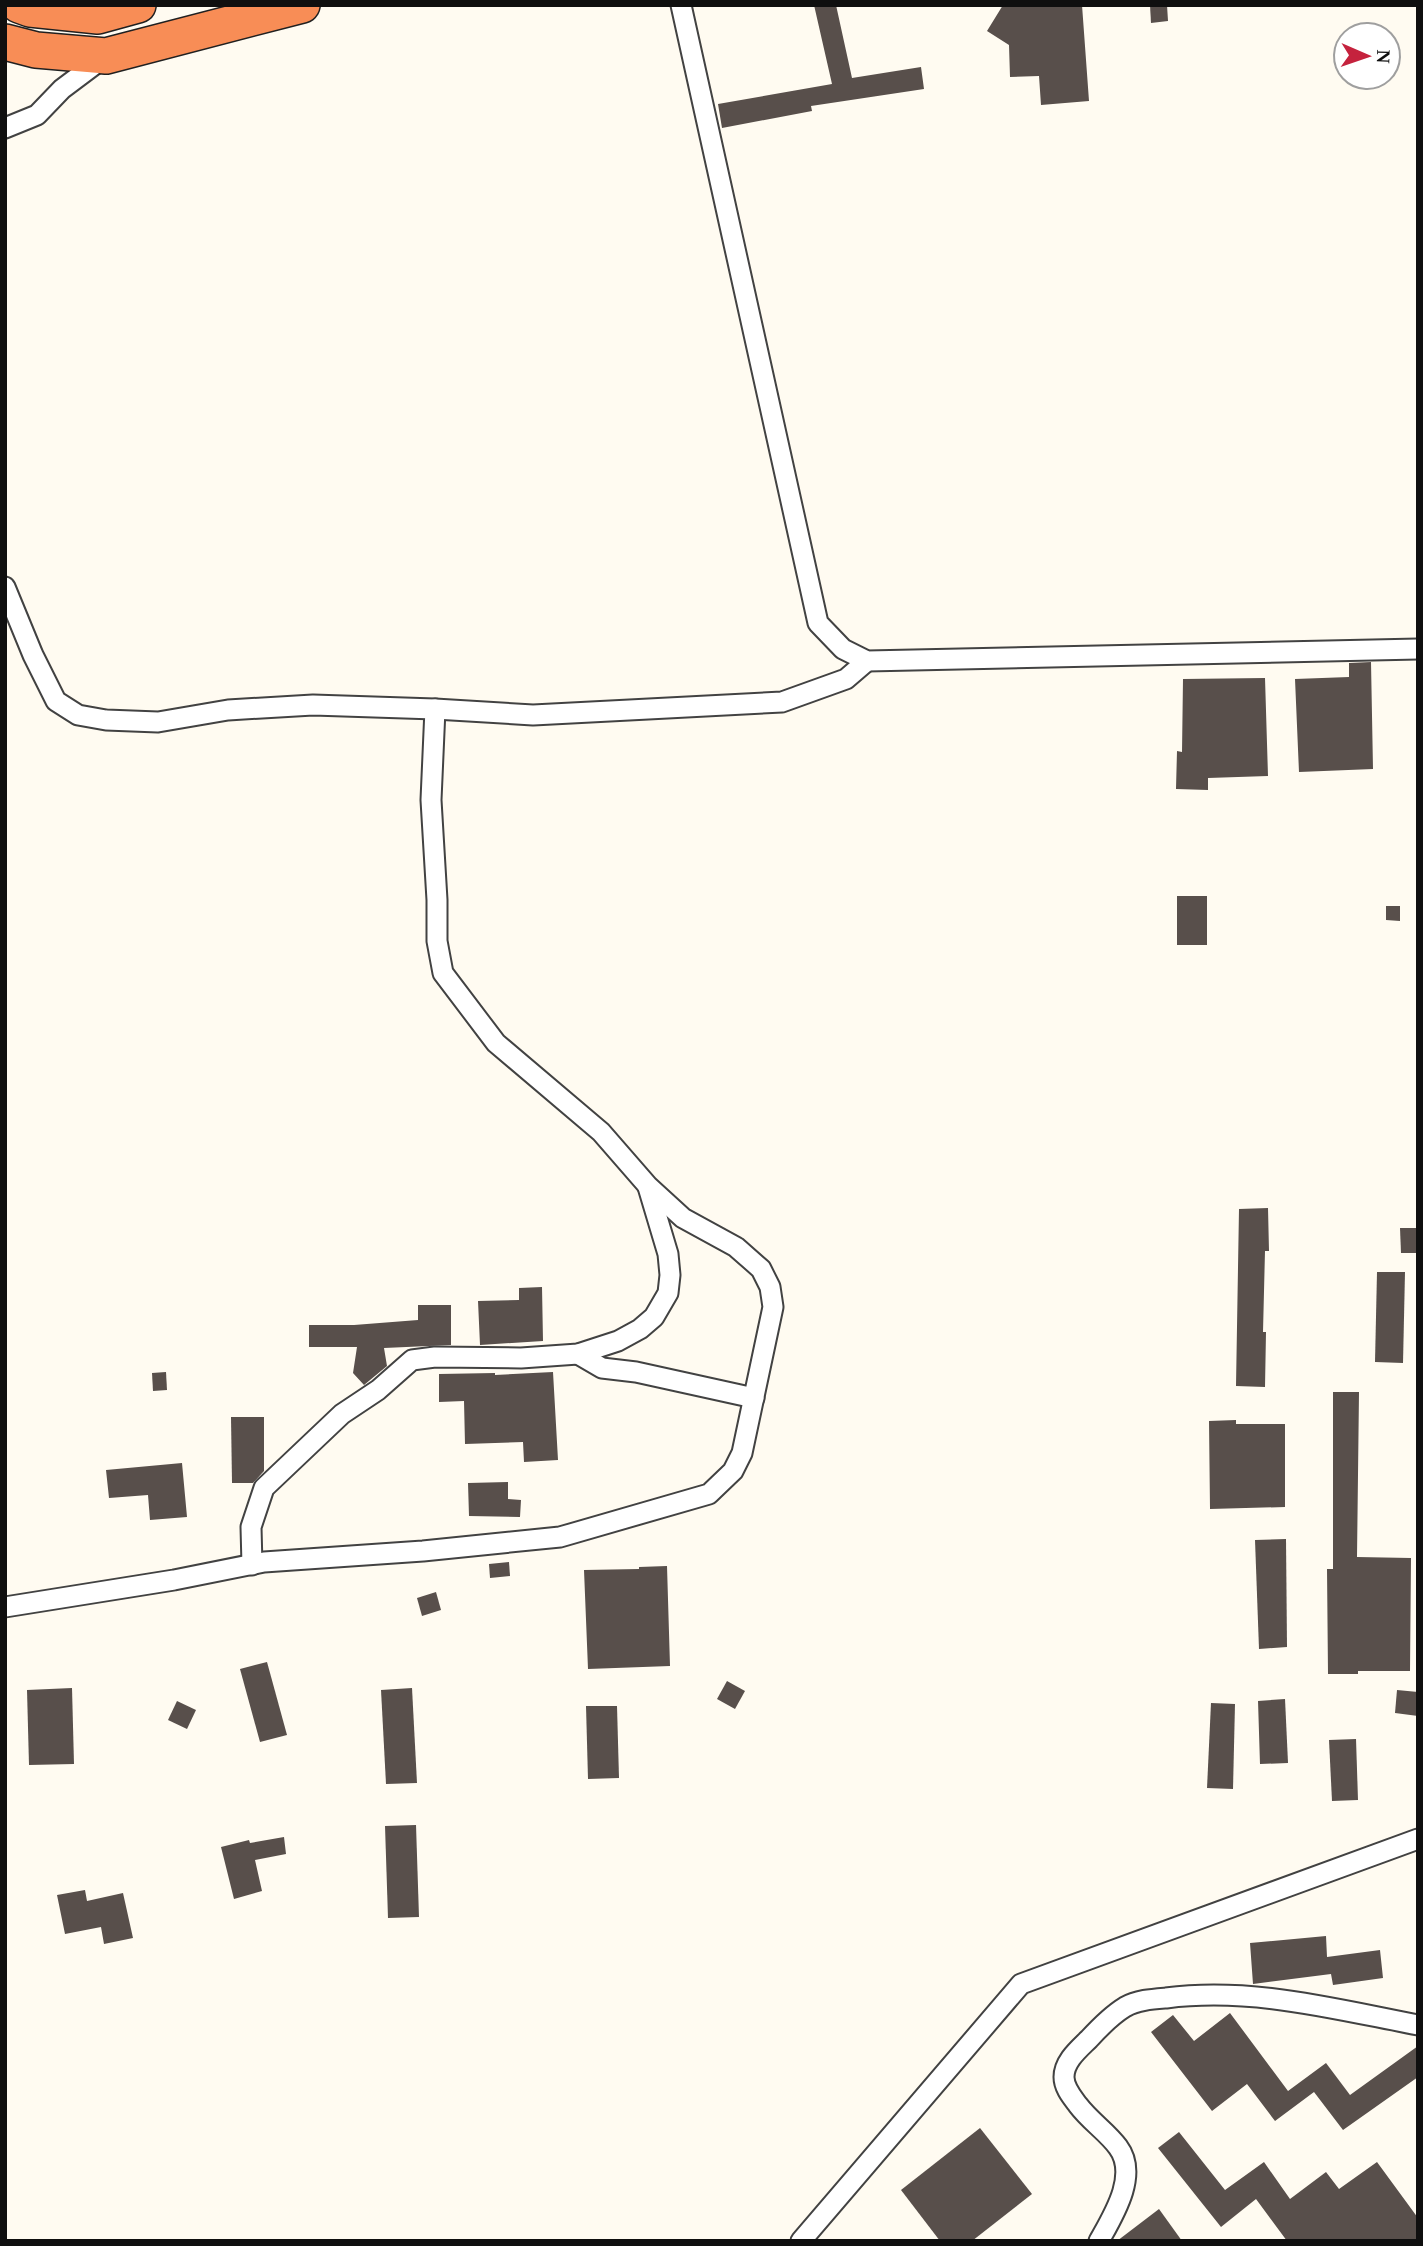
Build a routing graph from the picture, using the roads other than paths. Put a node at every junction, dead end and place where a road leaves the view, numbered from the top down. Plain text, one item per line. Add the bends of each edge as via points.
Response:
1 (19, 5) edge
2 (138, 5) edge
3 (302, 5) edge
4 (681, 5) edge
5 (100, 11) edge
6 (5, 42) edge
7 (106, 55) junction
8 (5, 128) edge
9 (5, 587) edge
10 (1418, 649) edge
11 (867, 661) junction
12 (435, 709) junction
13 (648, 1186) junction
14 (578, 1353) junction
15 (754, 1398) junction
16 (252, 1565) junction
17 (5, 1607) edge
18 (1418, 1839) edge
19 (1418, 2025) edge
20 (801, 2241) edge
21 (1099, 2241) edge

1 - 5 highway
2 - 5 highway
3 - 7 highway
4 - 11 street via 818,624 844,649
6 - 7 highway via 36,50
7 - 8 street via 37,115
9 - 12 street via 56,701 78,715 158,722 228,710 313,705
10 - 11 street
11 - 12 street via 846,679 782,702 533,715
12 - 13 street via 431,800 437,941 443,973 496,1043 601,1132
13 - 14 street via 668,1254 668,1293 654,1317 640,1329
13 - 15 street via 683,1218 736,1247 761,1269 771,1287 773,1307
14 - 15 street via 602,1368
14 - 16 street via 412,1360 342,1414 264,1488 251,1527
15 - 16 street via 742,1453 733,1471 709,1494 560,1537
16 - 17 street
18 - 20 street via 1021,1984
19 - 21 street via 1235,1994 1198,1994 1127,2006 1069,2060 1064,2077 1068,2091 1124,2159 1127,2178

